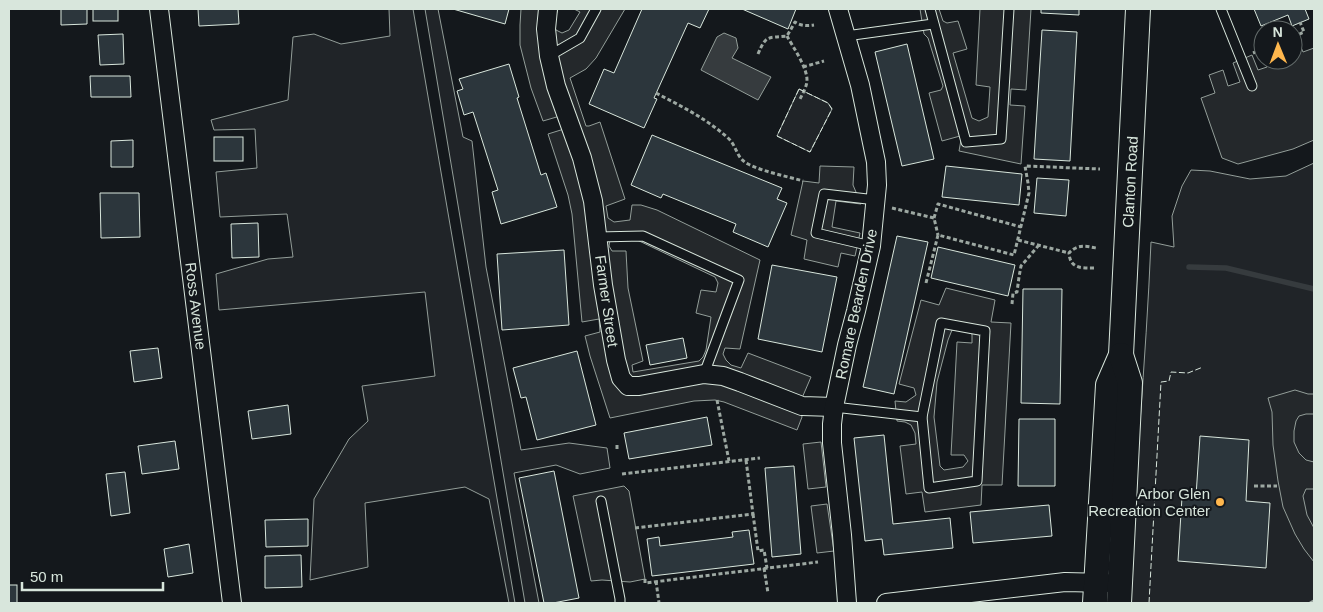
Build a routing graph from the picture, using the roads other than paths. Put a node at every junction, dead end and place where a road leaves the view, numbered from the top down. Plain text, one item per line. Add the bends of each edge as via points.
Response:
1 (159, 9) edge
2 (548, 9) edge
3 (596, 9) edge
4 (838, 9) edge
5 (930, 9) edge
6 (1008, 9) edge
7 (1138, 9) edge
8 (1221, 9) edge
9 (933, 24) junction
10 (846, 36) junction
11 (549, 56) junction
12 (1252, 86) dead end
13 (880, 203) junction
14 (598, 237) junction
15 (870, 246) junction
16 (1122, 355) junction
17 (704, 374) junction
18 (834, 407) junction
19 (922, 417) junction
20 (601, 501) dead end
21 (1096, 593) edge
22 (1120, 593) edge
23 (232, 603) edge
24 (620, 603) edge
25 (847, 603) edge
26 (886, 603) edge

1 - 23 street, Ross Avenue
2 - 11 street, Farmer Street
3 - 11 lane via 580,38
4 - 10 street, Romare Bearden Drive
5 - 9 lane
6 - 9 lane via 1001,139 966,142
7 - 16 main road, Clanton Road
8 - 12 lane
9 - 10 lane
10 - 13 street, Romare Bearden Drive via 876,162
11 - 14 street, Farmer Street via 556,86 582,158
13 - 15 street, Romare Bearden Drive
13 - 15 lane via 824,194 816,233
14 - 17 street, Farmer Street via 616,360 628,386
14 - 17 lane via 643,236 739,280
15 - 18 street, Romare Bearden Drive
16 - 21 main road, Clanton Road via 1108,386
16 - 22 main road, Clanton Road via 1130,384
17 - 18 street, Farmer Street via 723,376 802,406
18 - 19 lane
18 - 25 street, Romare Bearden Drive via 832,443
19 - 19 lane via 929,488 977,481 985,331 941,323
20 - 24 lane
21 - 22 street
21 - 26 street via 1065,582

